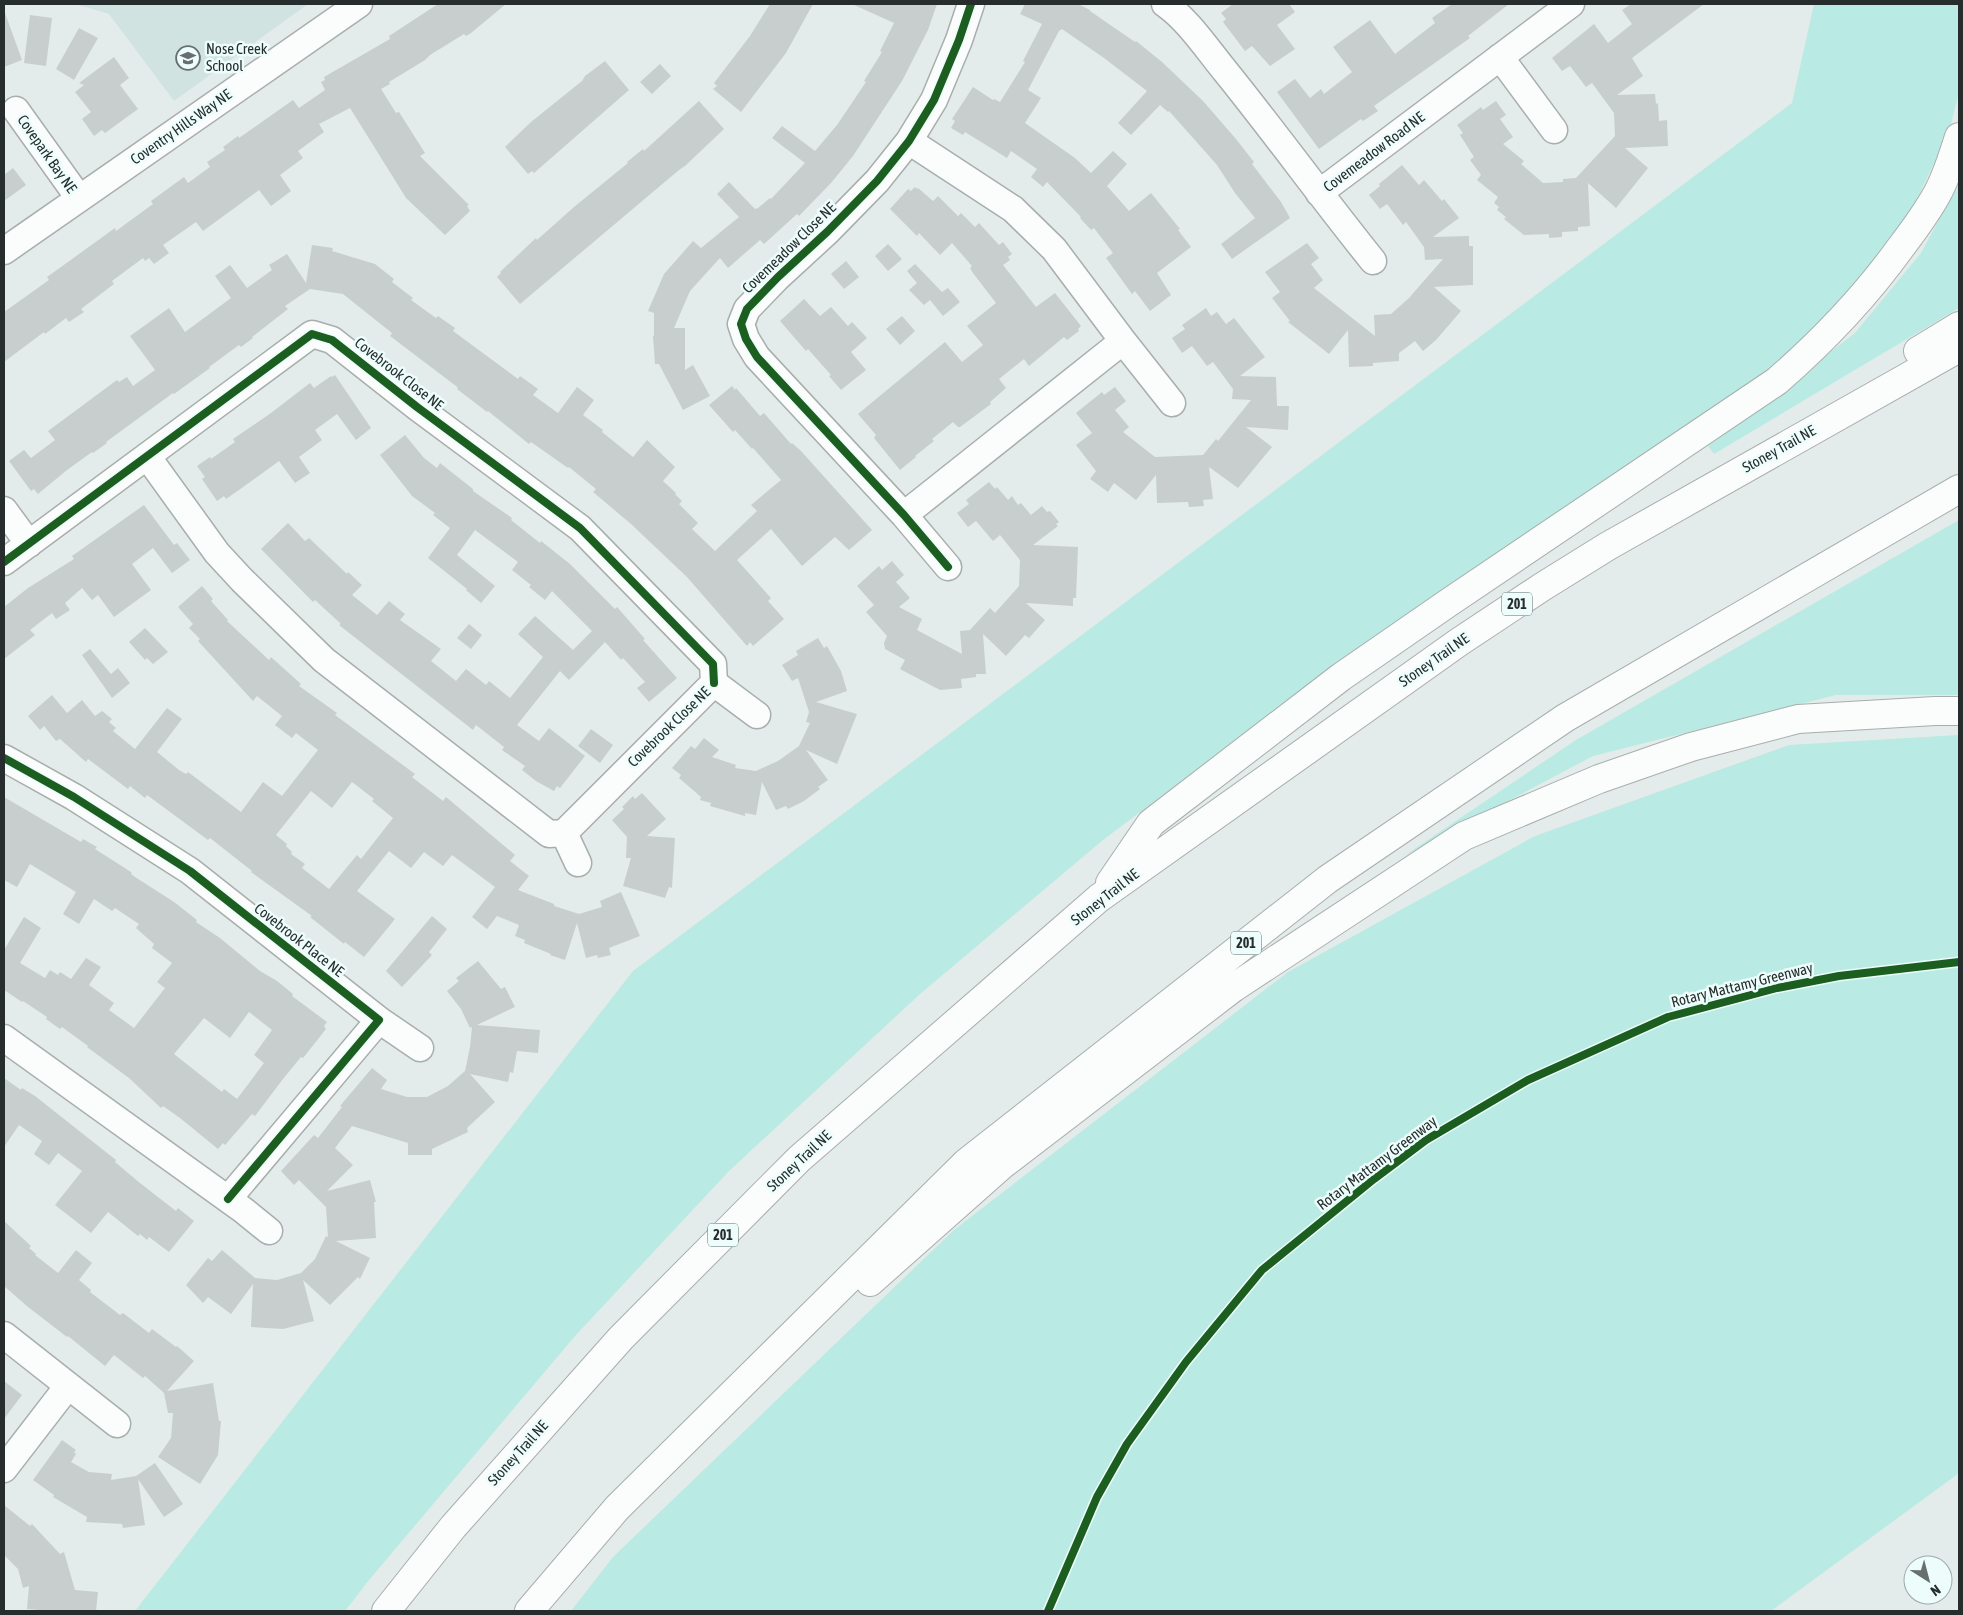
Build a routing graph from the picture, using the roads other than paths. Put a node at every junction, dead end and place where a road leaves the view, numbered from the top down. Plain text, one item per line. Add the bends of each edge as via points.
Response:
1 (358, 4) edge
2 (971, 4) edge
3 (1571, 4) edge
4 (1171, 5) edge
5 (1500, 57) junction
6 (16, 110) dead end
7 (1554, 130) dead end
8 (1959, 137) edge
9 (909, 140) junction
10 (1319, 193) junction
11 (79, 198) junction
12 (4, 250) edge
13 (1373, 261) dead end
14 (1959, 326) edge
15 (1123, 341) junction
16 (1959, 348) edge
17 (1172, 403) dead end
18 (147, 456) junction
19 (1959, 488) edge
20 (4, 510) edge
21 (904, 515) junction
22 (28, 544) junction
23 (1608, 546) junction
24 (4, 562) edge
25 (948, 567) dead end
26 (714, 683) junction
27 (1959, 711) edge
28 (757, 715) dead end
29 (4, 758) edge
30 (564, 833) junction
31 (578, 863) dead end
32 (1099, 898) junction
33 (379, 1020) junction
34 (4, 1038) edge
35 (420, 1048) dead end
36 (228, 1199) junction
37 (269, 1231) dead end
38 (4, 1335) edge
39 (68, 1386) junction
40 (117, 1424) dead end
41 (4, 1469) edge
42 (617, 1508) junction
43 (386, 1611) edge
44 (530, 1611) edge

1 - 11 street, Coventry Hills Way NE
2 - 9 street, Covemeadow Close NE via 934,100
3 - 5 street, Covemeadow Road NE
4 - 10 street, Covemeadow Road NE
5 - 7 street
5 - 10 street, Covemeadow Road NE
6 - 11 street, Covepark Bay NE
8 - 32 highway via 1937,193 1911,234 1879,278 1816,347 1777,381 1341,677 1151,823
9 - 15 street via 1013,210 1054,248
9 - 21 street, Covemeadow Close NE via 877,181 746,309 741,324 757,357
10 - 13 street
11 - 12 street, Coventry Hills Way NE
14 - 23 highway
15 - 17 street
15 - 21 street
16 - 23 highway, Stoney Trail NE / 201
18 - 22 street, Covebrook Close NE
18 - 26 street, Covebrook Close NE via 312,334 332,340 580,528 713,664
18 - 30 street via 217,553 324,660 549,834
19 - 42 highway, 201 via 1565,718 1328,879 967,1162
20 - 22 street
21 - 25 street, Covemeadow Close NE
22 - 24 street
23 - 32 highway, Stoney Trail NE / 201 via 1459,642
26 - 28 street
26 - 30 street, Covebrook Close NE
27 - 42 highway via 1798,719 1691,747 1598,778 1464,836 1233,988 1002,1164
29 - 33 street, Covebrook Place NE via 74,797 190,871
30 - 31 street
32 - 43 highway, Stoney Trail NE / 201 via 799,1159 621,1338 453,1527
33 - 35 street, Covebrook Place NE
33 - 36 street
34 - 36 street
36 - 37 street
38 - 39 street
39 - 40 street
39 - 41 street
42 - 44 highway, 201

